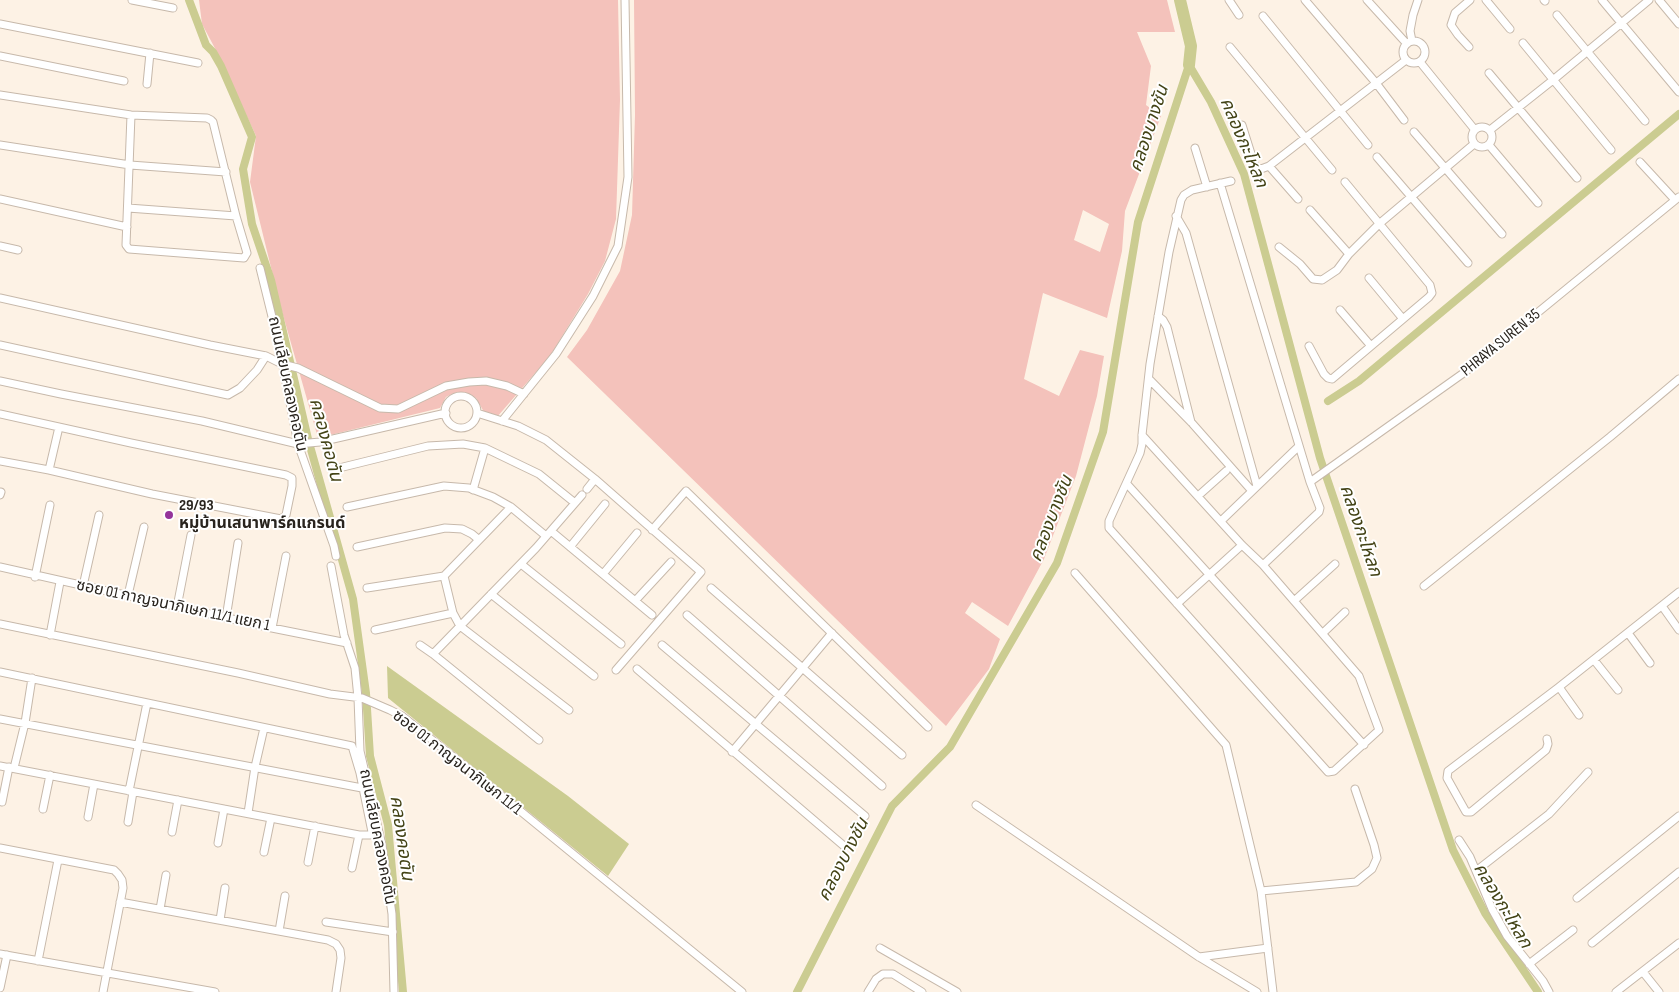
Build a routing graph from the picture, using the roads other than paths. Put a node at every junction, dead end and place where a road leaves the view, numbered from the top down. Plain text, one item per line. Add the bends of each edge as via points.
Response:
1 (132, 0) edge
2 (625, 0) edge
3 (1229, 0) edge
4 (1305, 0) edge
5 (1367, 0) edge
6 (1418, 0) edge
7 (1470, 0) edge
8 (1486, 0) edge
9 (1602, 0) edge
10 (1649, 0) edge
11 (1658, 0) edge
12 (173, 8) dead end
13 (1239, 15) dead end
14 (1557, 15) dead end
15 (1263, 16) dead end
16 (1621, 23) junction
17 (0, 24) edge
18 (1679, 24) edge
19 (1510, 29) dead end
20 (1409, 43) junction
21 (1523, 44) dead end
22 (1230, 47) dead end
23 (1470, 47) dead end
24 (1586, 52) junction
25 (150, 54) junction
26 (0, 56) edge
27 (1406, 60) junction
28 (1420, 62) junction
29 (198, 63) dead end
30 (1489, 73) dead end
31 (1553, 80) junction
32 (124, 81) dead end
33 (1376, 83) junction
34 (147, 84) dead end
35 (1679, 92) edge
36 (0, 95) edge
37 (1517, 108) junction
38 (1341, 112) junction
39 (131, 116) junction
40 (1404, 120) dead end
41 (1645, 121) dead end
42 (1242, 125) dead end
43 (1474, 130) junction
44 (1490, 130) junction
45 (1414, 132) dead end
46 (1306, 137) junction
47 (1474, 144) junction
48 (0, 145) edge
49 (1368, 145) dead end
50 (1489, 145) junction
51 (1196, 148) dead end
52 (1611, 150) dead end
53 (1377, 156) dead end
54 (1640, 162) dead end
55 (130, 165) junction
56 (1269, 166) junction
57 (1445, 169) junction
58 (1332, 170) dead end
59 (226, 172) junction
60 (1577, 178) dead end
61 (1230, 181) dead end
62 (1345, 182) dead end
63 (1220, 183) junction
64 (1207, 186) junction
65 (1412, 196) junction
66 (0, 199) edge
67 (1298, 199) dead end
68 (1677, 199) edge
69 (1538, 203) dead end
70 (128, 208) junction
71 (1310, 210) dead end
72 (236, 216) junction
73 (1176, 216) junction
74 (1380, 224) junction
75 (127, 227) junction
76 (1502, 234) dead end
77 (0, 246) edge
78 (1279, 247) dead end
79 (18, 250) dead end
80 (1349, 254) junction
81 (1468, 263) dead end
82 (260, 268) dead end
83 (1369, 278) dead end
84 (0, 298) edge
85 (1340, 310) dead end
86 (1158, 316) junction
87 (1403, 319) junction
88 (0, 345) edge
89 (1309, 346) dead end
90 (1371, 346) junction
91 (266, 356) junction
92 (284, 365) junction
93 (1149, 379) junction
94 (1679, 379) edge
95 (0, 380) edge
96 (524, 394) junction
97 (477, 412) junction
98 (446, 413) junction
99 (0, 414) edge
100 (502, 421) junction
101 (1191, 422) junction
102 (59, 427) junction
103 (1142, 435) junction
104 (300, 444) junction
105 (1299, 446) junction
106 (485, 448) junction
107 (0, 461) edge
108 (339, 468) dead end
109 (49, 470) junction
110 (1226, 471) dead end
111 (595, 479) junction
112 (1313, 480) junction
113 (1127, 484) junction
114 (1255, 489) junction
115 (474, 490) junction
116 (1198, 496) junction
117 (575, 503) junction
118 (605, 504) dead end
119 (50, 505) dead end
120 (347, 507) dead end
121 (511, 507) junction
122 (99, 515) dead end
123 (1221, 521) junction
124 (144, 527) dead end
125 (652, 530) junction
126 (549, 533) junction
127 (637, 533) dead end
128 (191, 535) dead end
129 (478, 539) junction
130 (238, 543) dead end
131 (1242, 545) junction
132 (570, 546) junction
133 (358, 547) dead end
134 (286, 556) dead end
135 (336, 556) dead end
136 (671, 562) dead end
137 (521, 564) junction
138 (1335, 564) dead end
139 (1263, 565) junction
140 (331, 566) dead end
141 (0, 568) edge
142 (1075, 573) dead end
143 (603, 574) junction
144 (1210, 574) junction
145 (36, 576) junction
146 (444, 576) junction
147 (60, 582) junction
148 (83, 586) junction
149 (1424, 586) dead end
150 (368, 588) dead end
151 (711, 588) dead end
152 (1679, 592) edge
153 (491, 594) junction
154 (128, 596) junction
155 (635, 601) junction
156 (1294, 601) junction
157 (1177, 604) junction
158 (1662, 606) junction
159 (177, 607) junction
160 (1345, 612) dead end
161 (453, 613) junction
162 (652, 615) dead end
163 (687, 615) dead end
164 (226, 618) junction
165 (0, 624) edge
166 (460, 626) junction
167 (272, 628) junction
168 (375, 630) dead end
169 (1679, 630) edge
170 (832, 633) junction
171 (1323, 633) junction
172 (1628, 633) junction
173 (50, 635) junction
174 (347, 644) junction
175 (621, 644) dead end
176 (662, 645) dead end
177 (420, 646) dead end
178 (432, 654) junction
179 (1594, 660) junction
180 (1650, 663) dead end
181 (802, 668) junction
182 (637, 669) dead end
183 (616, 670) dead end
184 (0, 672) edge
185 (594, 676) dead end
186 (32, 678) junction
187 (1559, 687) junction
188 (1618, 690) dead end
189 (778, 695) junction
190 (360, 698) junction
191 (147, 703) junction
192 (569, 710) dead end
193 (1579, 715) dead end
194 (0, 719) edge
195 (24, 723) junction
196 (755, 724) junction
197 (928, 726) dead end
198 (264, 728) junction
199 (1547, 739) dead end
200 (539, 740) dead end
201 (138, 745) junction
202 (1364, 745) junction
203 (732, 752) junction
204 (902, 755) dead end
205 (0, 766) edge
206 (255, 767) junction
207 (11, 768) junction
208 (1588, 772) dead end
209 (50, 776) junction
210 (94, 784) junction
211 (882, 786) dead end
212 (362, 788) junction
213 (1355, 789) dead end
214 (131, 791) junction
215 (178, 800) junction
216 (2, 802) dead end
217 (976, 805) dead end
218 (43, 809) dead end
219 (224, 809) junction
220 (248, 813) junction
221 (865, 816) dead end
222 (1679, 816) edge
223 (88, 817) dead end
224 (270, 818) junction
225 (128, 822) dead end
226 (314, 826) junction
227 (172, 832) dead end
228 (359, 835) junction
229 (1460, 840) dead end
230 (218, 843) dead end
231 (844, 846) dead end
232 (0, 848) edge
233 (264, 852) dead end
234 (58, 860) junction
235 (308, 862) dead end
236 (352, 868) dead end
237 (1476, 871) junction
238 (1679, 872) edge
239 (166, 875) dead end
240 (225, 888) dead end
241 (1261, 891) junction
242 (285, 896) dead end
243 (1577, 898) dead end
244 (120, 902) junction
245 (160, 909) junction
246 (220, 920) junction
247 (326, 922) dead end
248 (1573, 930) dead end
249 (279, 931) junction
250 (393, 932) junction
251 (1592, 943) dead end
252 (1679, 943) edge
253 (880, 948) dead end
254 (1268, 948) junction
255 (4, 955) edge
256 (1200, 957) junction
257 (38, 961) junction
258 (1529, 964) junction
259 (1643, 972) junction
260 (107, 973) junction
261 (0, 988) edge
262 (952, 991) edge
263 (103, 992) edge
264 (214, 992) edge
265 (336, 992) edge
266 (394, 992) edge
267 (742, 992) edge
268 (868, 992) edge
269 (922, 992) edge
270 (1257, 992) edge
271 (1273, 992) edge
272 (1549, 992) edge
273 (1616, 992) edge
274 (1659, 992) edge

1 - 12 street
2 - 96 street via 628,174 618,246 593,296 556,354
3 - 13 street
4 - 33 street
5 - 20 street
6 - 20 street via 1412,15
7 - 23 street via 1455,14 1451,24
8 - 19 street
9 - 16 street
10 - 16 street
11 - 18 street
14 - 24 street
15 - 38 street
16 - 24 street
16 - 35 street
17 - 25 street
20 - 27 street via 1403,54
20 - 28 street via 1420,43 1424,48
21 - 31 street
22 - 46 street
24 - 31 street
24 - 41 street
25 - 29 street
25 - 34 street
26 - 32 street
27 - 28 street
27 - 33 street
28 - 43 street
30 - 37 street
31 - 37 street
31 - 52 street
33 - 38 street
33 - 40 street
36 - 39 street
37 - 44 street
37 - 60 street
38 - 46 street
38 - 49 street
39 - 55 street
39 - 59 street via 211,120
42 - 56 street via 1256,167
43 - 44 street via 1480,126
43 - 47 street
44 - 50 street via 1493,136
45 - 57 street
46 - 56 street
46 - 58 street
47 - 50 street via 1480,147
47 - 57 street
48 - 55 street
50 - 69 street
51 - 64 street
53 - 65 street
54 - 68 street
55 - 59 street
55 - 70 street
56 - 67 street
57 - 65 street
57 - 76 street
59 - 72 street
61 - 63 street
62 - 74 street
63 - 64 street
63 - 105 street
64 - 73 street via 1184,195
65 - 74 street
65 - 81 street
66 - 75 street
68 - 112 street, PHRAYA SUREN 35 via 1465,372
70 - 72 street
70 - 75 street
71 - 80 street
72 - 75 street via 247,253 244,258 132,250 126,245
73 - 86 street
73 - 114 street via 1186,233
74 - 80 street
74 - 87 street via 1431,287 1429,297
77 - 79 street
78 - 80 street via 1318,280 1333,273
82 - 92 street, ถนนเลียบคลองคอตัน
83 - 87 street
84 - 91 street
85 - 90 street
86 - 93 street
86 - 101 street via 1167,327
87 - 90 street
88 - 91 street via 228,395 240,388
89 - 90 street via 1330,379
91 - 92 street
92 - 96 street via 298,368 380,408 398,409 446,386 469,382 486,381
92 - 104 street, ถนนเลียบคลองคอตัน
93 - 101 street
93 - 103 street
94 - 149 street
95 - 104 street
96 - 100 street
97 - 98 street via 476,419 465,427 452,424
97 - 98 street via 469,398 461,396 453,398
97 - 100 street
98 - 104 street
99 - 102 street
100 - 111 street via 546,440
101 - 114 street
102 - 109 street
102 - 109 street via 286,475 292,478 291,497 286,515 281,519
103 - 113 street via 1140,453
103 - 116 street
104 - 135 street, ถนนเลียบคลองคอตัน
105 - 112 street
105 - 114 street
106 - 108 street via 463,444 428,446
106 - 115 street
106 - 117 street via 539,474
107 - 109 street
110 - 116 street
111 - 117 street
111 - 125 street
112 - 139 street via 1319,512
113 - 144 street
113 - 157 street via 1109,521 1109,528
114 - 123 street
115 - 120 street via 444,486
115 - 121 street
116 - 123 street
117 - 126 street
118 - 132 street
119 - 145 street
121 - 126 street
121 - 129 street
122 - 148 street
123 - 131 street
124 - 154 street
125 - 170 street via 686,491
125 - 183 street via 701,572
126 - 132 street
126 - 137 street
127 - 143 street
128 - 159 street
129 - 133 street via 462,530 445,528
129 - 146 street
130 - 164 street
131 - 139 street
131 - 144 street
132 - 143 street
134 - 167 street
136 - 155 street
137 - 153 street
137 - 175 street
138 - 156 street
139 - 156 street
140 - 174 street, ถนนเลียบคลองคอตัน
141 - 145 street, ซอย 01 กาญจนาภิเษก 11/1 แยก 1
142 - 241 street via 1226,745
143 - 155 street
144 - 157 street
144 - 202 street
145 - 147 street, ซอย 01 กาญจนาภิเษก 11/1 แยก 1
146 - 150 street
146 - 161 street
147 - 148 street, ซอย 01 กาญจนาภิเษก 11/1 แยก 1
147 - 173 street
148 - 154 street, ซอย 01 กาญจนาภิเษก 11/1 แยก 1
151 - 181 street
152 - 158 street
153 - 166 street
153 - 185 street
154 - 159 street, ซอย 01 กาญจนาภิเษก 11/1 แยก 1
155 - 162 street
156 - 171 street
157 - 202 street via 1328,772 1334,771
158 - 169 street
158 - 172 street
159 - 164 street, ซอย 01 กาญจนาภิเษก 11/1 แยก 1
160 - 171 street
161 - 166 street
161 - 168 street
163 - 189 street
164 - 167 street, ซอย 01 กาญจนาภิเษก 11/1 แยก 1
165 - 173 street, ซอย 01 กาญจนาภิเษก 11/1
166 - 178 street
166 - 192 street
167 - 174 street, ซอย 01 กาญจนาภิเษก 11/1 แยก 1
170 - 181 street
170 - 197 street
171 - 202 street via 1358,676 1366,691 1379,730
172 - 179 street
172 - 180 street
173 - 190 street, ซอย 01 กาญจนาภิเษก 11/1
174 - 190 street, ถนนเลียบคลองคอตัน
176 - 196 street
177 - 178 street
178 - 200 street
179 - 187 street
179 - 188 street
181 - 189 street
181 - 204 street
182 - 203 street
184 - 186 street
186 - 191 street
186 - 195 street
187 - 193 street
187 - 199 street via 1448,771 1448,778 1466,812 1471,812 1546,750
189 - 196 street
189 - 211 street
190 - 250 street, ถนนเลียบคลองคอตัน via 360,751 382,845
190 - 267 street, ซอย 01 กาญจนาภิเษก 11/1 via 402,716
191 - 198 street
191 - 201 street
194 - 195 street
195 - 201 street
195 - 207 street
196 - 203 street
196 - 221 street
198 - 206 street
198 - 212 street via 352,746
201 - 206 street
201 - 214 street
203 - 231 street
205 - 207 street
206 - 212 street
206 - 220 street
207 - 209 street
207 - 216 street
208 - 237 street via 1549,814
209 - 210 street
209 - 218 street
210 - 214 street
210 - 223 street
212 - 228 street via 372,832
213 - 241 street via 1375,848 1377,858 1372,869 1360,880 1342,885
214 - 215 street
214 - 225 street
215 - 219 street
215 - 227 street
217 - 256 street
219 - 220 street
219 - 230 street
220 - 224 street
222 - 243 street
224 - 226 street
224 - 233 street
226 - 228 street
226 - 235 street
228 - 236 street
229 - 237 street
232 - 234 street
234 - 244 street via 114,870 122,880
234 - 257 street
237 - 258 street via 1507,936
238 - 251 street
239 - 245 street
240 - 246 street
241 - 254 street
242 - 249 street
244 - 245 street
244 - 260 street
245 - 246 street
246 - 249 street
247 - 250 street
248 - 258 street
249 - 265 street via 336,944 341,958
250 - 266 street, ถนนเลียบคลองคอตัน
252 - 259 street
253 - 262 street
254 - 256 street
254 - 271 street
255 - 257 street
255 - 261 street
256 - 270 street
257 - 260 street
258 - 272 street
259 - 273 street
259 - 274 street
260 - 263 street
260 - 264 street
268 - 269 street via 883,974 893,974

